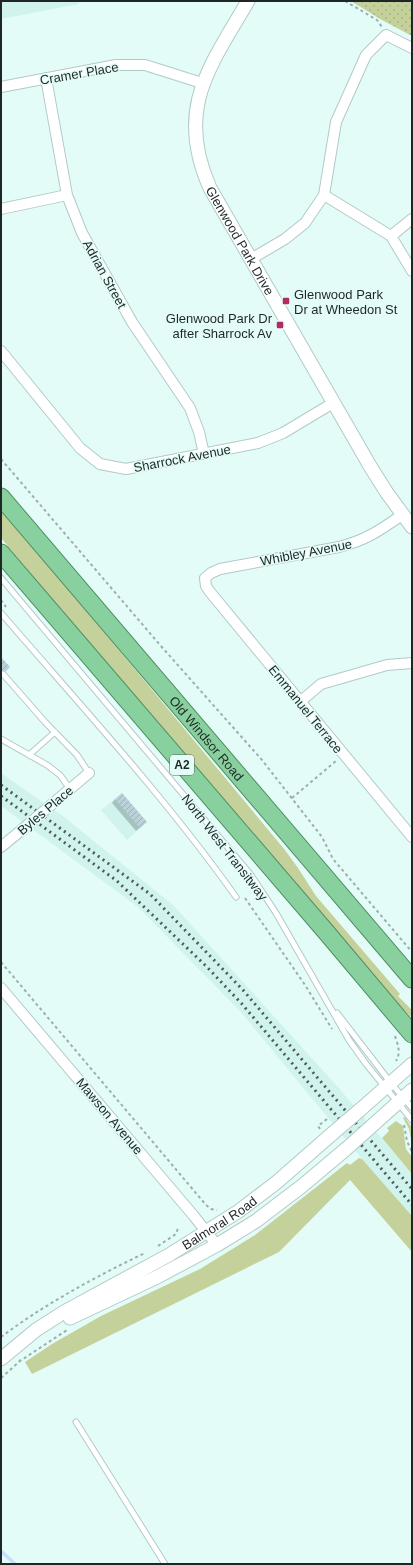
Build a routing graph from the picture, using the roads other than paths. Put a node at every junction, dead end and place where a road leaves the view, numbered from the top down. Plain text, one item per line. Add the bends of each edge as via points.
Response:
1 (248, 1) edge
2 (412, 48) edge
3 (46, 78) junction
4 (202, 83) junction
5 (1, 87) edge
6 (324, 194) junction
7 (67, 195) junction
8 (1, 209) edge
9 (412, 219) edge
10 (391, 236) junction
11 (251, 259) junction
12 (412, 271) edge
13 (1, 351) edge
14 (333, 403) junction
15 (204, 454) junction
16 (1, 497) edge
17 (402, 515) junction
18 (412, 527) edge
19 (1, 553) edge
20 (1, 578) edge
21 (205, 578) joint
22 (1, 613) edge
23 (412, 662) edge
24 (3, 674) dead end
25 (301, 701) junction
26 (55, 732) junction
27 (1, 739) edge
28 (29, 755) junction
29 (89, 773) joint
30 (70, 789) junction
31 (412, 836) edge
32 (1, 847) edge
33 (236, 897) dead end
34 (412, 979) edge
35 (1, 988) edge
36 (412, 1034) edge
37 (412, 1064) edge
38 (388, 1085) junction
39 (406, 1100) edge
40 (412, 1120) edge
41 (207, 1232) junction
42 (217, 1245) junction
43 (4, 1356) edge
44 (76, 1422) dead end
45 (165, 1564) edge

1 - 4 street, Glenwood Park Drive
2 - 6 street via 386,35 366,55 336,122
3 - 4 street, Cramer Place via 116,65 145,65
3 - 5 street, Cramer Place
3 - 7 street, Adrian Street
4 - 11 street, Glenwood Park Drive via 195,120 200,163 210,188
6 - 10 street
6 - 11 street via 305,224
7 - 8 street
7 - 15 street, Adrian Street via 82,233 132,322 190,408
9 - 10 street
10 - 12 street
11 - 14 street, Glenwood Park Drive
13 - 15 street, Sharrock Avenue via 80,448 100,464 126,469
14 - 15 street, Sharrock Avenue via 270,439
14 - 17 street, Glenwood Park Drive
16 - 34 highway, Old Windsor Road
17 - 18 street, Glenwood Park Drive
17 - 21 street, Whibley Avenue via 375,534 358,542 220,569 211,572
19 - 36 highway, A2
20 - 38 lane, North West Transitway via 251,875 276,913 349,1040
21 - 25 street, Emmanuel Terrace via 210,592
22 - 33 lane via 124,755 203,851
23 - 25 street via 388,664 321,684
24 - 26 lane
25 - 31 street, Emmanuel Terrace
26 - 28 lane
26 - 29 lane via 78,756
27 - 28 lane
28 - 30 lane via 60,774
29 - 30 street, Byles Place
30 - 32 street, Byles Place, bridge
35 - 41 street, Mawson Avenue
37 - 38 street, Balmoral Road
38 - 39 lane, North West Transitway
38 - 41 street, Balmoral Road, bridge via 361,1109 327,1132 277,1182
39 - 40 lane, North West Transitway
39 - 42 street, Balmoral Road, bridge via 302,1186 256,1221
41 - 42 street, Mawson Avenue
41 - 43 street, Balmoral Road via 64,1312 36,1330
42 - 43 street, Balmoral Road via 158,1277 74,1316
44 - 45 lane

